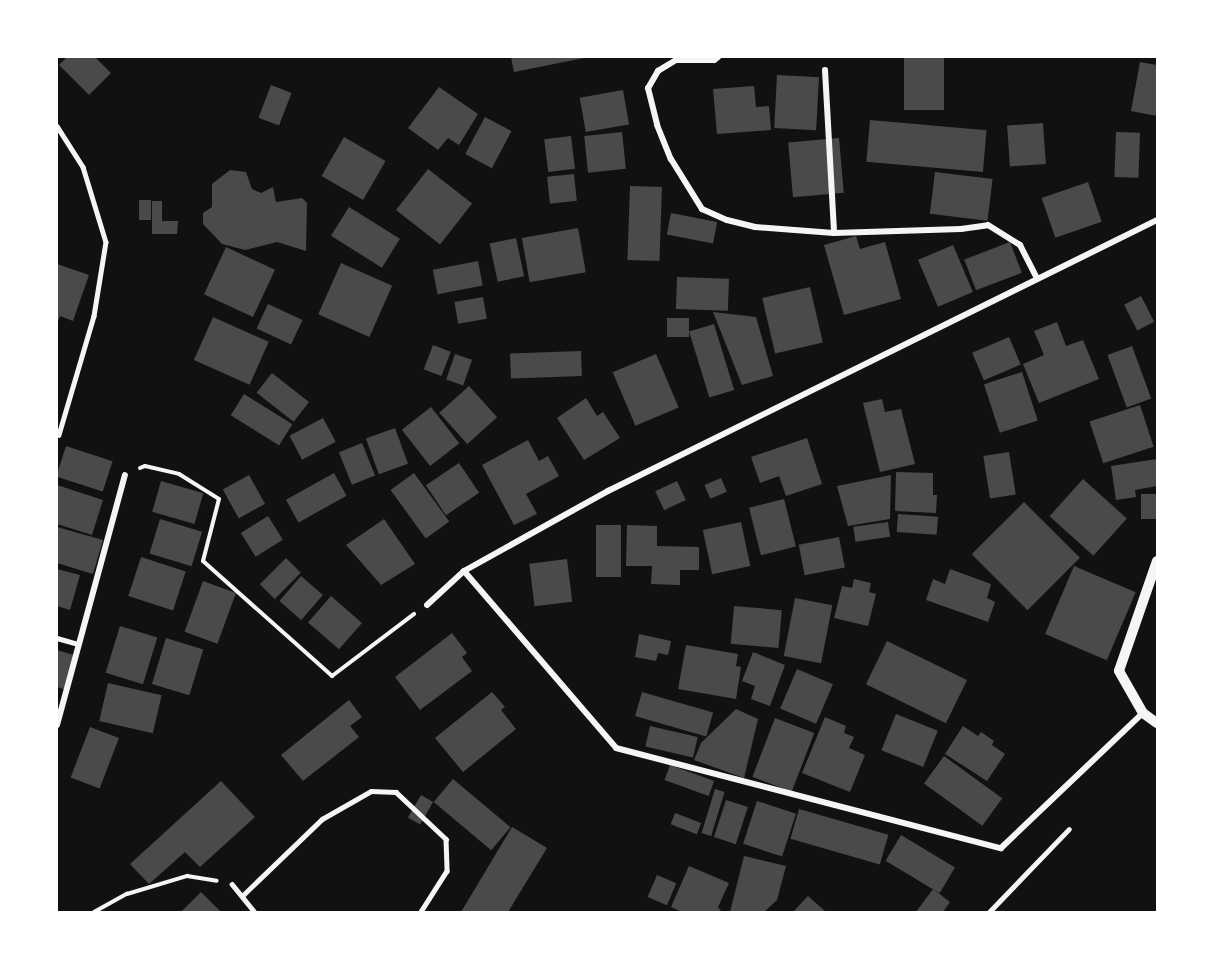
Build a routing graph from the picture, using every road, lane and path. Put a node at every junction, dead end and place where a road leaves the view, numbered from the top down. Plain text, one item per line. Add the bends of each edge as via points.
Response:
1 (718, 57) edge
2 (825, 70) dead end
3 (57, 126) edge
4 (1157, 220) edge
5 (834, 233) junction
6 (1037, 279) junction
7 (59, 435) dead end
8 (125, 475) joint
9 (1157, 561) edge
10 (464, 571) junction
11 (427, 605) joint
12 (57, 638) edge
13 (78, 644) junction
14 (1143, 713) junction
15 (1157, 723) edge
16 (57, 725) edge
17 (1069, 829) dead end
18 (232, 884) joint
19 (242, 896) junction
20 (94, 912) edge
21 (255, 912) edge
22 (421, 912) edge
23 (988, 912) edge

1 - 5 street via 676,60 658,71 648,88 671,159 702,209 756,227
2 - 5 street
3 - 7 lane via 83,167 106,242 94,316
4 - 6 street
5 - 6 street via 988,225 1020,245
6 - 10 street via 608,491
8 - 11 path via 145,466 179,474 219,499 203,561 332,676
8 - 13 street
9 - 14 street via 1119,671
10 - 11 street
10 - 14 street via 615,748 1001,848
12 - 13 lane
13 - 16 street
14 - 15 street
17 - 23 street
18 - 19 lane
18 - 20 path via 187,876 127,894
19 - 21 lane
19 - 22 lane via 322,819 371,791 396,792 446,839 447,871

